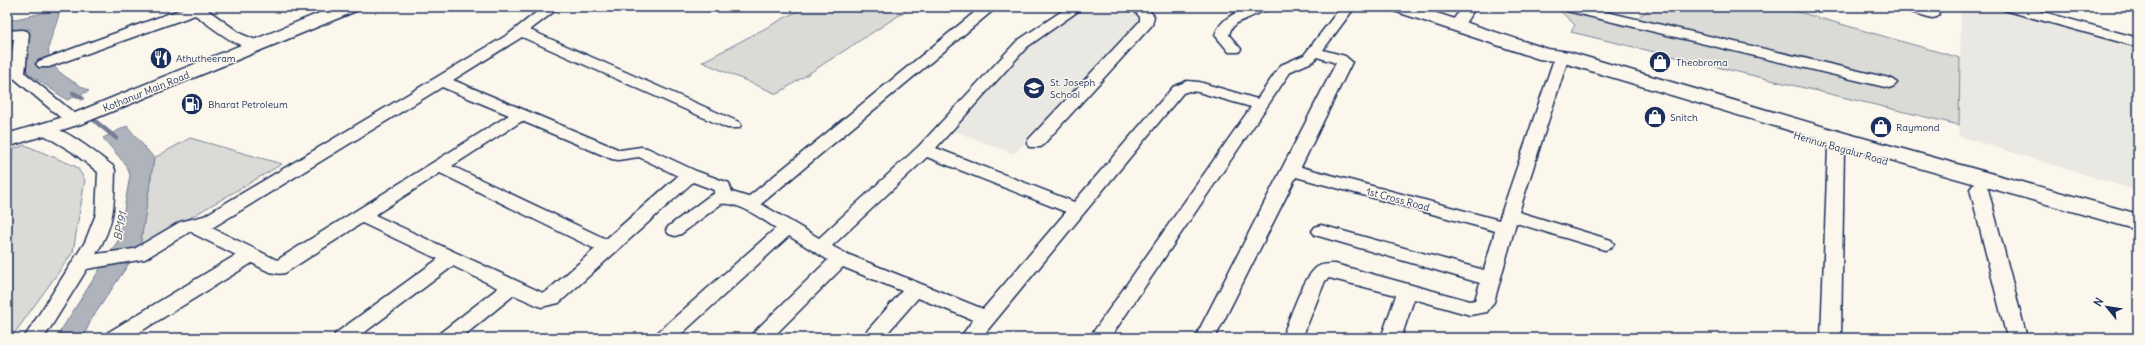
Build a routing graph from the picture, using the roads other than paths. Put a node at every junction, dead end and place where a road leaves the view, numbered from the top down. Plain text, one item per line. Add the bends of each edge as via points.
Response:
1 (350, 7) edge
2 (553, 7) edge
3 (990, 7) edge
4 (1076, 7) edge
5 (1138, 7) edge
6 (1261, 7) edge
7 (1348, 7) edge
8 (1400, 7) edge
9 (1470, 7) edge
10 (1567, 7) edge
11 (1909, 7) edge
12 (2009, 7) edge
13 (198, 8) edge
14 (1932, 14) dead end
15 (1456, 26) junction
16 (522, 32) junction
17 (7, 35) edge
18 (2138, 43) edge
19 (256, 45) junction
20 (1234, 49) dead end
21 (1314, 52) junction
22 (1556, 58) junction
23 (44, 64) dead end
24 (442, 81) junction
25 (1889, 83) dead end
26 (1261, 105) junction
27 (520, 115) junction
28 (73, 120) junction
29 (734, 126) dead end
30 (45, 129) junction
31 (7, 141) edge
32 (1837, 142) junction
33 (1035, 143) dead end
34 (925, 150) junction
35 (439, 166) junction
36 (1291, 170) junction
37 (690, 175) junction
38 (1979, 189) junction
39 (722, 198) junction
40 (750, 205) junction
41 (1078, 210) junction
42 (361, 215) junction
43 (210, 220) junction
44 (1507, 221) junction
45 (2138, 222) edge
46 (788, 227) junction
47 (675, 230) dead end
48 (1321, 231) dead end
49 (2138, 233) edge
50 (1605, 244) dead end
51 (820, 247) junction
52 (609, 248) junction
53 (251, 255) junction
54 (453, 257) junction
55 (840, 259) junction
56 (86, 263) junction
57 (1490, 279) junction
58 (512, 287) junction
59 (915, 289) junction
60 (1407, 291) junction
61 (987, 318) junction
62 (34, 338) edge
63 (114, 338) edge
64 (343, 338) edge
65 (447, 338) edge
66 (664, 338) edge
67 (760, 338) edge
68 (871, 338) edge
69 (970, 338) edge
70 (1099, 338) edge
71 (1204, 338) edge
72 (1292, 338) edge
73 (1391, 338) edge
74 (1831, 338) edge
75 (2017, 338) edge

1 - 19 main road, Kothanur Main Road
2 - 16 street
3 - 40 street
4 - 34 street via 1022,44
5 - 33 street via 1148,16 1147,22
6 - 20 street via 1236,18 1223,30 1222,35
7 - 21 street
8 - 15 main road, Hennur Bagalur Road
9 - 15 street
10 - 25 street
11 - 14 street
12 - 18 street
13 - 19 street via 236,37
13 - 23 street
15 - 22 main road, Hennur Bagalur Road
16 - 24 street
16 - 29 street
17 - 28 street via 22,34 17,74
19 - 28 main road, Kothanur Main Road
21 - 26 street via 1309,58 1286,68
21 - 36 street via 1344,62
22 - 32 main road, Hennur Bagalur Road via 1699,107
22 - 44 street
24 - 27 street
24 - 43 street
26 - 41 street via 1199,87 1187,86 1178,90
26 - 70 street
27 - 35 street
27 - 37 street via 618,155 641,152
28 - 30 main road, Kothanur Main Road
30 - 31 main road, Kothanur Main Road
30 - 56 street via 77,146 107,170 105,214
32 - 38 main road, Hennur Bagalur Road
32 - 45 main road, Hennur Bagalur Road
32 - 74 street
34 - 41 street
34 - 51 street
35 - 42 street
35 - 52 street
36 - 44 street, 1st Cross Road
36 - 71 street
37 - 39 street via 723,187
37 - 52 street
38 - 49 main road, Hennur Bagalur Road
38 - 75 street
39 - 40 street via 733,196
39 - 47 street via 715,200
40 - 46 street
41 - 61 street
42 - 53 street via 278,268
42 - 54 street
43 - 53 street via 200,230
43 - 56 street via 186,226 138,255
44 - 50 street, 1st Cross Road
44 - 57 street
46 - 51 street
46 - 66 street
48 - 57 street
51 - 55 street
52 - 58 street via 552,298 541,300
53 - 63 street
54 - 58 street
54 - 64 street
55 - 59 street
55 - 67 street
56 - 62 street
57 - 60 street via 1484,302 1480,307 1470,308
58 - 65 street
59 - 61 street
59 - 68 street
60 - 72 street via 1335,271 1325,271 1317,278
60 - 73 street
61 - 69 street

